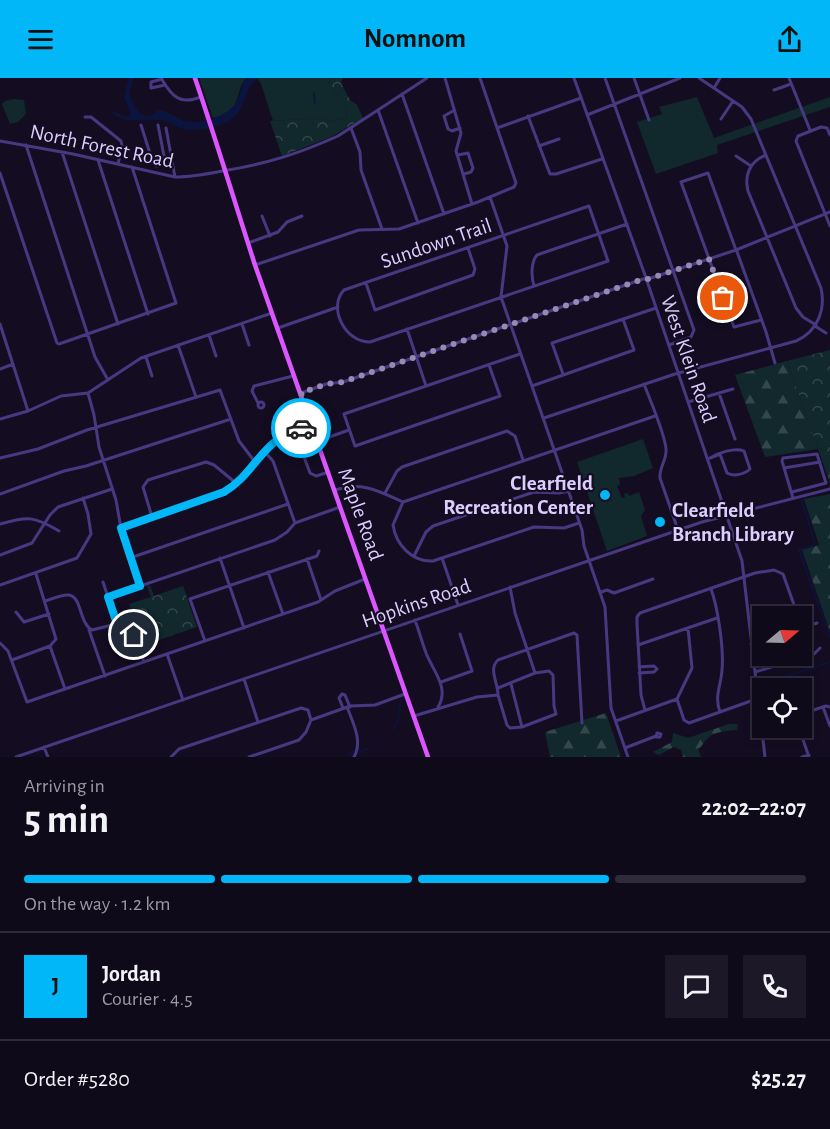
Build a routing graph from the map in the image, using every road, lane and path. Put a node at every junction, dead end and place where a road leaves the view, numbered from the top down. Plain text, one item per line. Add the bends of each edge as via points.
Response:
1 (161, 78) edge
2 (195, 78) edge
3 (427, 78) edge
4 (445, 78) edge
5 (480, 78) edge
6 (574, 78) edge
7 (604, 78) edge
8 (634, 78) edge
9 (680, 78) edge
10 (699, 78) edge
11 (720, 78) edge
12 (789, 78) edge
13 (670, 80) edge
14 (791, 84) junction
15 (165, 85) junction
16 (714, 88) junction
17 (774, 90) dead end
18 (402, 94) junction
19 (640, 94) junction
20 (201, 97) junction
21 (581, 98) junction
22 (733, 101) junction
23 (615, 105) junction
24 (378, 110) junction
25 (453, 110) junction
26 (587, 115) junction
27 (528, 116) junction
28 (85, 117) dead end
29 (721, 119) dead end
30 (649, 120) dead end
31 (141, 125) dead end
32 (158, 125) dead end
33 (166, 128) dead end
34 (351, 128) junction
35 (497, 128) junction
36 (460, 129) junction
37 (810, 130) junction
38 (830, 135) edge
39 (559, 139) dead end
40 (0, 141) edge
41 (26, 145) junction
42 (539, 146) junction
43 (170, 149) junction
44 (163, 150) junction
45 (62, 152) junction
46 (458, 155) junction
47 (766, 155) junction
48 (736, 156) dead end
49 (603, 159) junction
50 (98, 160) junction
51 (118, 164) junction
52 (160, 165) junction
53 (751, 166) junction
54 (132, 167) junction
55 (226, 170) junction
56 (0, 173) edge
57 (161, 174) junction
58 (464, 174) junction
59 (176, 177) junction
60 (490, 196) junction
61 (472, 204) junction
62 (830, 212) edge
63 (444, 214) junction
64 (825, 214) junction
65 (262, 216) dead end
66 (302, 216) dead end
67 (418, 223) junction
68 (627, 224) junction
69 (795, 226) junction
70 (830, 226) edge
71 (382, 230) junction
72 (598, 233) junction
73 (504, 235) junction
74 (270, 236) junction
75 (767, 238) junction
76 (248, 243) junction
77 (468, 248) junction
78 (736, 249) junction
79 (709, 259) junction
80 (255, 265) junction
81 (674, 271) junction
82 (646, 279) junction
83 (366, 283) junction
84 (534, 286) junction
85 (501, 297) junction
86 (338, 307) junction
87 (656, 308) junction
88 (273, 313) junction
89 (148, 314) junction
90 (624, 319) junction
91 (761, 320) junction
92 (0, 324) edge
93 (118, 324) junction
94 (242, 324) junction
95 (510, 325) junction
96 (815, 326) junction
97 (278, 328) junction
98 (407, 329) junction
99 (826, 333) dead end
100 (88, 334) junction
101 (209, 335) junction
102 (2, 339) edge
103 (178, 345) junction
104 (249, 345) dead end
105 (669, 345) junction
106 (771, 348) junction
107 (520, 354) junction
108 (216, 356) dead end
109 (146, 357) junction
110 (416, 357) junction
111 (774, 363) dead end
112 (13, 364) junction
113 (489, 365) junction
114 (0, 369) edge
115 (678, 373) junction
116 (563, 374) junction
117 (294, 375) junction
118 (152, 376) dead end
119 (108, 380) junction
120 (644, 384) junction
121 (426, 386) junction
122 (532, 386) junction
123 (733, 389) dead end
124 (88, 393) junction
125 (301, 393) junction
126 (719, 393) junction
127 (196, 397) junction
128 (688, 402) junction
129 (258, 403) dead end
130 (28, 411) junction
131 (655, 416) junction
132 (544, 418) junction
133 (0, 419) edge
134 (231, 419) junction
135 (312, 424) junction
136 (96, 428) junction
137 (294, 430) junction
138 (349, 430) junction
139 (735, 439) dead end
140 (318, 441) junction
141 (554, 450) junction
142 (264, 451) junction
143 (720, 454) junction
144 (0, 458) edge
145 (709, 459) junction
146 (524, 460) junction
147 (104, 461) junction
148 (255, 462) junction
149 (820, 462) junction
150 (784, 468) junction
151 (329, 472) junction
152 (236, 483) junction
153 (112, 489) junction
154 (830, 489) edge
155 (335, 490) junction
156 (569, 491) junction
157 (792, 492) junction
158 (385, 493) junction
159 (0, 494) edge
160 (83, 498) junction
161 (793, 498) junction
162 (403, 502) junction
163 (288, 504) junction
164 (341, 507) junction
165 (726, 515) junction
166 (152, 517) junction
167 (45, 523) junction
168 (295, 523) junction
169 (579, 523) junction
170 (0, 524) edge
171 (121, 528) junction
172 (678, 530) junction
173 (58, 531) dead end
174 (319, 551) dead end
175 (0, 555) edge
176 (414, 556) junction
177 (130, 558) junction
178 (220, 558) junction
179 (442, 558) junction
180 (307, 559) junction
181 (589, 560) junction
182 (268, 572) junction
183 (35, 573) junction
184 (744, 577) junction
185 (367, 578) junction
186 (653, 579) dead end
187 (103, 582) dead end
188 (0, 585) edge
189 (140, 586) junction
190 (229, 586) junction
191 (510, 587) junction
192 (711, 589) junction
193 (601, 592) junction
194 (108, 597) junction
195 (321, 600) junction
196 (45, 601) junction
197 (458, 605) junction
198 (794, 606) edge
199 (16, 612) dead end
200 (49, 614) junction
201 (283, 614) junction
202 (717, 618) junction
203 (415, 620) junction
204 (817, 623) dead end
205 (117, 624) junction
206 (812, 624) edge
207 (88, 628) junction
208 (244, 628) junction
209 (687, 628) junction
210 (385, 630) junction
211 (460, 633) dead end
212 (205, 641) junction
213 (0, 643) edge
214 (752, 644) edge
215 (638, 645) junction
216 (50, 646) junction
217 (820, 648) dead end
218 (527, 650) junction
219 (168, 654) junction
220 (12, 660) junction
221 (144, 662) junction
222 (754, 666) edge
223 (639, 667) junction
224 (755, 672) junction
225 (535, 673) junction
226 (639, 673) junction
227 (105, 676) junction
228 (756, 678) edge
229 (244, 679) junction
230 (441, 682) junction
231 (511, 684) junction
232 (498, 688) junction
233 (65, 689) junction
234 (407, 693) junction
235 (498, 695) junction
236 (677, 699) junction
237 (183, 700) junction
238 (442, 700) junction
239 (752, 701) edge
240 (449, 706) junction
241 (346, 707) junction
242 (823, 707) junction
243 (830, 707) edge
244 (437, 708) junction
245 (645, 710) junction
246 (812, 710) edge
247 (720, 712) junction
248 (414, 716) junction
249 (311, 720) junction
250 (615, 721) junction
251 (258, 722) junction
252 (582, 723) dead end
253 (830, 726) edge
254 (522, 727) junction
255 (656, 736) dead end
256 (763, 738) edge
257 (803, 738) edge
258 (44, 747) junction
259 (625, 748) junction
260 (809, 756) edge
261 (16, 757) edge
262 (48, 757) edge
263 (171, 757) edge
264 (249, 757) edge
265 (354, 757) edge
266 (428, 757) edge
267 (627, 757) edge
268 (765, 757) edge
269 (802, 757) edge

1 - 15 street
1 - 15 street via 151,82 151,88
2 - 20 main road, Maple Road
3 - 18 street, North Forest Road
4 - 25 street
5 - 35 street
6 - 21 street, West Klein Road
7 - 23 street
8 - 19 street
9 - 13 street
10 - 16 street
11 - 16 street
12 - 14 street
13 - 19 street
14 - 17 street
14 - 37 street
15 - 20 street via 182,100
16 - 22 street
18 - 24 street, North Forest Road
18 - 63 street
19 - 23 street
19 - 30 street
20 - 55 main road, Maple Road
21 - 26 street, West Klein Road
21 - 27 street
22 - 29 street
22 - 47 street via 749,115
23 - 26 street
23 - 81 street
24 - 34 street, North Forest Road
24 - 67 street
25 - 36 street
25 - 36 street via 444,116 448,129
26 - 49 street, West Klein Road
27 - 35 street
27 - 42 street
28 - 51 street via 91,117 121,141
31 - 52 street via 153,163
32 - 44 street
33 - 43 street
34 - 55 street, North Forest Road via 285,158
34 - 71 street
35 - 60 street via 516,184
36 - 46 street
37 - 38 street via 824,127
37 - 64 street via 796,141
39 - 42 street
40 - 41 street, North Forest Road
41 - 45 street, North Forest Road
41 - 100 street
42 - 49 street via 552,174
43 - 44 street
43 - 59 street
44 - 52 street via 165,161
45 - 50 street, North Forest Road
45 - 93 street
46 - 58 street
46 - 58 street via 468,153 473,168
47 - 53 street
47 - 69 street
48 - 53 street
49 - 68 street, West Klein Road
50 - 51 street, North Forest Road
50 - 89 street
51 - 54 street, North Forest Road
52 - 57 street
53 - 75 street via 748,191
54 - 57 street, North Forest Road
54 - 89 street via 177,300 174,305
55 - 59 street, North Forest Road
55 - 76 main road, Maple Road
56 - 100 street via 57,343
57 - 59 street, North Forest Road
58 - 61 street
60 - 61 street
60 - 73 street
61 - 63 street
62 - 64 street
63 - 67 street
64 - 69 street
64 - 70 street
65 - 74 street
66 - 74 street
67 - 71 street
68 - 72 street
68 - 82 street, West Klein Road
69 - 75 street
69 - 96 street via 822,292 822,308
71 - 80 street via 359,230
72 - 73 street, Sundown Trail via 589,206
72 - 84 street via 537,255
72 - 84 street via 608,261
73 - 77 street, Sundown Trail
73 - 85 street
74 - 76 street
75 - 78 street
75 - 96 street via 796,308
76 - 80 main road, Maple Road
77 - 83 street, Sundown Trail
77 - 83 street via 475,269 472,276 413,297 375,310
78 - 79 street
78 - 79 street via 708,173 681,182
78 - 91 street
79 - 81 street
79 - 91 street via 734,327
80 - 88 main road, Maple Road
81 - 82 street
81 - 105 street via 694,332 691,337
82 - 87 street, West Klein Road
82 - 95 street
83 - 86 street, Sundown Trail via 342,292
84 - 85 street
85 - 95 street
85 - 98 street
86 - 97 street
86 - 98 street via 346,331 361,342
87 - 90 street
87 - 105 street, West Klein Road
88 - 94 street
88 - 97 main road, Maple Road
89 - 93 street
90 - 116 street via 634,350
90 - 116 street via 552,343
91 - 106 street
92 - 102 street
93 - 100 street
94 - 101 street
94 - 104 street
95 - 107 street
95 - 110 street
96 - 99 street
96 - 106 street via 800,340
97 - 117 main road, Maple Road
98 - 110 street
100 - 119 street
101 - 103 street
101 - 108 street
102 - 112 street
103 - 109 street
103 - 127 street
105 - 115 street, West Klein Road
106 - 111 street
106 - 115 street
107 - 113 street
107 - 122 street
109 - 118 street
109 - 119 street
110 - 121 street
110 - 125 street
112 - 114 street
112 - 130 street
113 - 121 street
113 - 138 street via 500,396 355,446
115 - 120 street
115 - 128 street, West Klein Road
116 - 122 street
117 - 125 main road, Maple Road
117 - 129 street via 254,387
119 - 124 street
120 - 131 street
120 - 132 street
121 - 138 street via 344,414
122 - 132 street
123 - 126 street
124 - 130 street via 61,396
124 - 136 street
125 - 135 main road, Maple Road
126 - 128 street
126 - 139 street
127 - 134 street via 220,390
127 - 136 street
128 - 145 street, West Klein Road
130 - 133 street
131 - 141 street
131 - 172 street via 666,447 660,478
132 - 141 street
134 - 147 street
134 - 148 street via 241,445
135 - 137 street
135 - 140 main road, Maple Road
136 - 144 street
136 - 147 street
137 - 142 street
137 - 151 street via 310,473 316,476
138 - 140 street
140 - 151 main road, Maple Road
141 - 146 street
141 - 156 street
142 - 148 street
142 - 163 street via 273,461
143 - 143 street via 740,449 750,469 731,475
143 - 145 street
145 - 165 street, West Klein Road
146 - 158 street via 515,436 507,431 402,467
146 - 162 street
147 - 153 street
147 - 159 street
148 - 152 street
149 - 150 street
149 - 150 street via 814,453 783,458
149 - 157 street via 825,484
150 - 157 street
151 - 155 main road, Maple Road
152 - 166 street via 220,494
152 - 166 street via 206,462 148,480 143,490
153 - 160 street
153 - 171 street
154 - 161 street, Hopkins Road
155 - 158 street via 360,485
155 - 164 main road, Maple Road
156 - 169 street
156 - 176 street via 534,492 433,526
157 - 161 street
158 - 162 street
160 - 167 street via 58,507
160 - 183 street via 91,526 90,539 75,559
161 - 165 street, Hopkins Road
162 - 176 street via 393,529 401,547
163 - 168 street
163 - 177 street
164 - 168 street
164 - 185 main road, Maple Road
165 - 172 street, Hopkins Road
165 - 184 street, West Klein Road
166 - 171 street
167 - 170 street via 27,517
167 - 173 street
167 - 175 street via 30,545
168 - 178 street via 275,540
169 - 179 street via 564,528 534,527
169 - 181 street
171 - 177 street
172 - 181 street, Hopkins Road
174 - 180 street via 317,556
176 - 179 street via 430,562
177 - 189 street
178 - 189 street
178 - 190 street
179 - 197 street
180 - 182 street
180 - 195 street
181 - 191 street, Hopkins Road
181 - 193 street
182 - 190 street
182 - 201 street
183 - 188 street
183 - 196 street
184 - 192 street
184 - 198 street via 781,572
184 - 214 street, West Klein Road
185 - 195 street
185 - 210 main road, Maple Road
186 - 193 street via 614,593
187 - 194 street
189 - 194 street
190 - 208 street
190 - 212 street via 190,599
191 - 197 street, Hopkins Road
191 - 218 street
192 - 202 street
192 - 215 street via 639,614
193 - 250 street
194 - 205 street
195 - 201 street
196 - 200 street
196 - 207 street via 66,594 72,596
197 - 203 street, Hopkins Road
199 - 200 street via 24,622
200 - 216 street via 56,636
201 - 208 street
202 - 209 street
202 - 247 street via 722,664 717,694
203 - 210 street, Hopkins Road
203 - 230 street
204 - 206 street
205 - 207 street via 97,630
205 - 221 street via 130,624
207 - 227 street
208 - 212 street
209 - 215 street
209 - 236 street via 692,668
210 - 229 street, Hopkins Road
210 - 234 main road, Maple Road
211 - 230 street via 472,671
212 - 219 street
213 - 220 street
215 - 223 street
216 - 220 street
216 - 233 street
217 - 224 street via 814,654
218 - 225 street
218 - 232 street via 494,664
218 - 252 street via 577,635
219 - 221 street
219 - 237 street
220 - 233 street via 27,702
221 - 227 street
222 - 224 street, West Klein Road
223 - 226 street
223 - 226 street via 657,669
224 - 228 street, West Klein Road
225 - 231 street
225 - 254 street via 549,671 553,675 556,714
226 - 245 street
227 - 233 street
229 - 237 street, Hopkins Road
229 - 251 street
230 - 238 street
231 - 232 street
231 - 254 street
232 - 235 street
234 - 241 street via 375,705
234 - 248 main road, Maple Road
235 - 240 street
235 - 254 street via 507,725
236 - 245 street
236 - 247 street via 687,722
237 - 258 street, Hopkins Road
238 - 240 street
238 - 244 street
239 - 247 street
240 - 244 street
241 - 249 street
241 - 265 street via 358,739
242 - 243 street
242 - 246 street
242 - 253 street
244 - 248 street
245 - 250 street
248 - 266 main road, Maple Road
249 - 251 street via 308,710 301,708
249 - 264 street via 299,740
250 - 259 street
251 - 263 street via 179,749
255 - 259 street
256 - 268 street, West Klein Road
257 - 260 street
258 - 261 street, Hopkins Road
258 - 262 street
259 - 267 street
260 - 269 street

